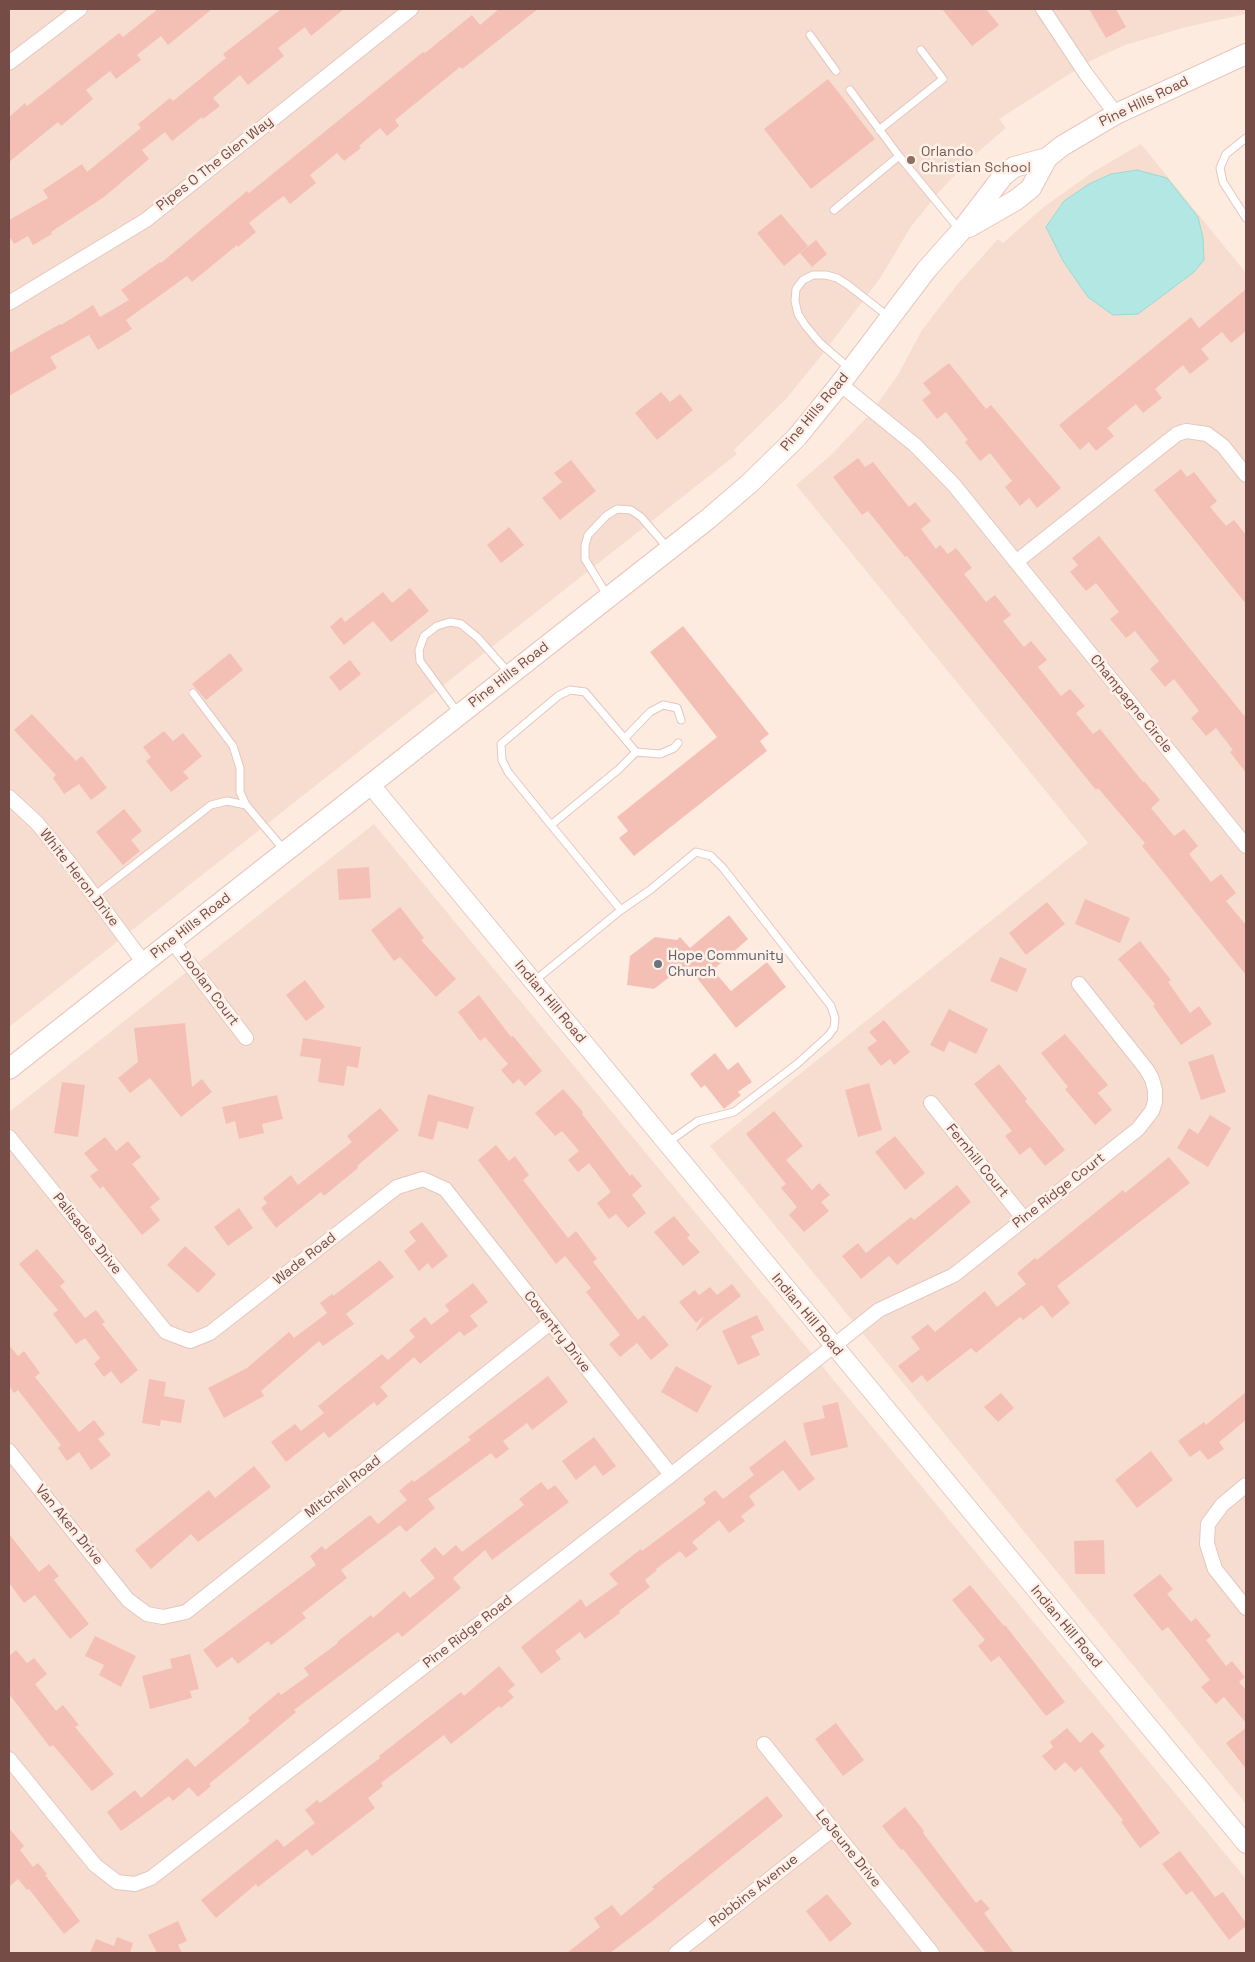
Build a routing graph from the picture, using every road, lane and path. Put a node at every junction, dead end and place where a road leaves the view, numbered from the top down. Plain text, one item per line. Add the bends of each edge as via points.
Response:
1 (80, 9) edge
2 (411, 9) edge
3 (1043, 9) edge
4 (810, 35) dead end
5 (921, 50) dead end
6 (1246, 54) edge
7 (9, 63) edge
8 (836, 71) dead end
9 (850, 90) dead end
10 (1116, 114) junction
11 (879, 130) junction
12 (1246, 138) edge
13 (899, 156) junction
14 (1047, 158) junction
15 (834, 210) dead end
16 (1246, 218) edge
17 (961, 231) junction
18 (9, 303) edge
19 (890, 318) junction
20 (846, 377) junction
21 (1246, 475) edge
22 (669, 550) junction
23 (1016, 562) junction
24 (608, 598) junction
25 (510, 674) junction
26 (193, 693) dead end
27 (459, 714) junction
28 (681, 720) dead end
29 (625, 738) junction
30 (678, 743) dead end
31 (636, 752) junction
32 (370, 784) junction
33 (9, 798) edge
34 (246, 805) junction
35 (551, 825) junction
36 (1246, 846) edge
37 (285, 851) junction
38 (94, 896) junction
39 (621, 910) junction
40 (172, 941) junction
41 (144, 963) junction
42 (533, 982) junction
43 (1079, 984) dead end
44 (246, 1038) dead end
45 (9, 1069) edge
46 (931, 1103) dead end
47 (9, 1137) edge
48 (666, 1143) junction
49 (445, 1189) joint
50 (1024, 1220) junction
51 (550, 1323) junction
52 (166, 1332) joint
53 (832, 1345) junction
54 (9, 1451) edge
55 (671, 1475) junction
56 (1246, 1485) edge
57 (128, 1600) joint
58 (1246, 1608) edge
59 (764, 1744) dead end
60 (9, 1759) edge
61 (832, 1829) junction
62 (1243, 1834) edge
63 (676, 1953) edge
64 (932, 1953) edge

1 - 7 street
2 - 18 street, Pipes O The Glen Way via 146,220
3 - 10 street
4 - 8 lane
5 - 11 lane via 943,79
6 - 10 main road, Pine Hills Road
9 - 11 lane
10 - 14 main road, Pine Hills Road
11 - 13 lane
12 - 16 lane via 1226,154 1220,168 1223,182
13 - 15 lane
13 - 17 lane
14 - 17 main road, Pine Hills Road via 1031,188
14 - 17 main road, Pine Hills Road via 1014,167 1002,176
17 - 19 main road, Pine Hills Road
19 - 20 main road, Pine Hills Road
19 - 20 lane via 837,278 813,275 796,289 798,314
20 - 22 main road, Pine Hills Road via 796,437 750,483
20 - 23 street, Champagne Circle via 954,485
21 - 23 street via 1223,446 1207,434 1186,431 1177,434
22 - 24 main road, Pine Hills Road
22 - 24 lane via 631,510 617,510 606,516 588,535 585,559
23 - 36 street, Champagne Circle
24 - 25 main road, Pine Hills Road
25 - 27 main road, Pine Hills Road
25 - 27 lane via 461,624 450,622 437,626 424,636 419,650 420,661
26 - 34 lane via 232,746 240,768 240,792
27 - 32 main road, Pine Hills Road
28 - 29 lane via 677,708 663,705 650,712
29 - 31 lane
29 - 35 lane via 585,692 570,690 558,696 501,744 502,760 508,772
30 - 31 lane via 660,754
31 - 35 lane
32 - 37 main road, Pine Hills Road
32 - 42 street, Indian Hill Road
33 - 38 street, White Heron Drive via 38,824
34 - 37 lane
34 - 38 lane via 227,801 211,805
35 - 39 lane
37 - 40 main road, Pine Hills Road
38 - 41 street, White Heron Drive
39 - 42 lane
39 - 48 lane via 696,852 711,856 831,1006 835,1018 834,1028 828,1036 734,1112 698,1121
40 - 41 main road, Pine Hills Road
40 - 44 street, Doolan Court
41 - 45 main road, Pine Hills Road
42 - 48 street, Indian Hill Road
43 - 50 street, Pine Ridge Court via 1147,1070 1155,1090 1155,1102 1138,1128
46 - 50 street, Fernhill Court
47 - 52 street, Palisades Drive
48 - 53 street, Indian Hill Road
49 - 51 street, Coventry Drive
49 - 52 street, Wade Road via 423,1179 397,1187 210,1333 190,1341
50 - 53 street, Pine Ridge Court via 954,1275 879,1310
51 - 55 street, Coventry Drive
51 - 57 street, Mitchell Road via 186,1612 163,1617 147,1614
53 - 55 street, Pine Ridge Road
53 - 62 street, Indian Hill Road
54 - 57 street, Van Aken Drive
55 - 60 street, Pine Ridge Road via 151,1878 135,1884 117,1882 95,1865
56 - 58 street via 1222,1505 1208,1524 1207,1544 1215,1569
59 - 61 street, LeJeune Drive
61 - 63 street, Robbins Avenue
61 - 64 street, LeJeune Drive

